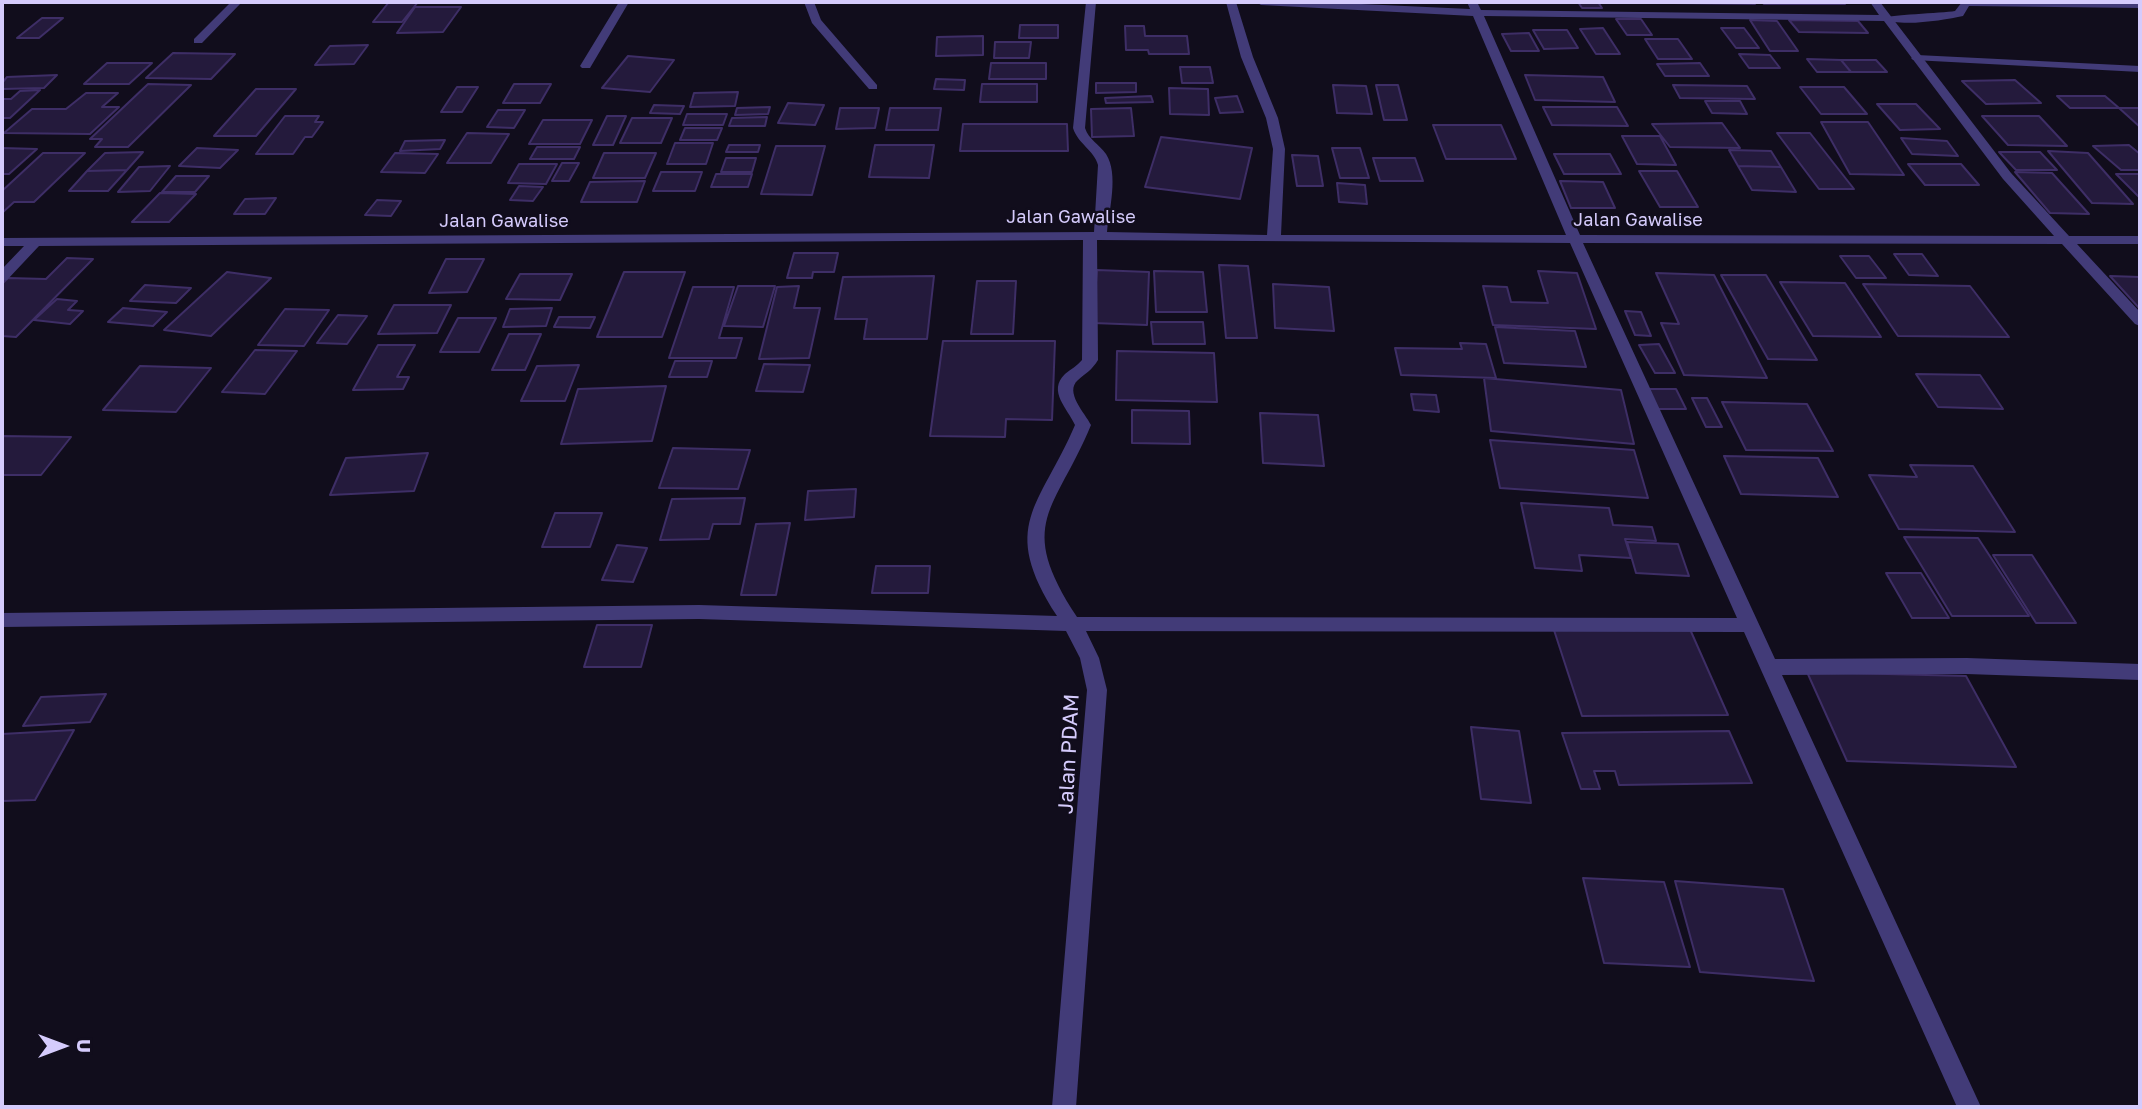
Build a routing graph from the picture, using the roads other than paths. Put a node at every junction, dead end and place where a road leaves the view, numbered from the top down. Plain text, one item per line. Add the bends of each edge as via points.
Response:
1 (237, 2) edge
2 (624, 2) edge
3 (809, 2) edge
4 (1091, 2) edge
5 (1231, 2) edge
6 (1261, 2) edge
7 (1875, 2) edge
8 (2140, 5) edge
9 (1474, 7) edge
10 (1888, 18) junction
11 (198, 41) dead end
12 (1917, 58) junction
13 (586, 66) dead end
14 (2140, 69) edge
15 (873, 87) dead end
16 (1095, 236) junction
17 (1274, 239) junction
18 (1575, 240) junction
19 (2063, 240) junction
20 (2140, 240) edge
21 (2, 242) edge
22 (35, 242) junction
23 (2, 277) edge
24 (2140, 321) edge
25 (2, 620) edge
26 (1070, 624) junction
27 (1750, 625) junction
28 (1769, 667) junction
29 (2140, 672) edge
30 (1064, 1107) edge
31 (1969, 1107) edge

1 - 11 street
2 - 13 street
3 - 15 street via 816,21
4 - 16 street via 1079,128 1083,140 1101,155 1104,166
5 - 17 street via 1279,149
6 - 9 street
7 - 10 street
8 - 10 street via 1968,4 1959,14
9 - 10 street
9 - 18 street
10 - 12 street
12 - 14 street
12 - 19 street via 1993,159
16 - 17 street, Jalan Gawalise
16 - 22 street, Jalan Gawalise
16 - 26 street, Jalan PDAM via 1090,360 1068,378 1065,388 1083,425 1036,526 1040,568 1050,595
17 - 18 street, Jalan Gawalise
18 - 19 street, Jalan Gawalise
18 - 27 street
19 - 20 street, Jalan Gawalise
19 - 24 street
21 - 22 street, Jalan Gawalise
22 - 23 street
25 - 26 street via 699,612
26 - 27 street
26 - 30 street, Jalan PDAM via 1087,653 1097,690
27 - 28 street
28 - 29 street via 1967,666
28 - 31 street

